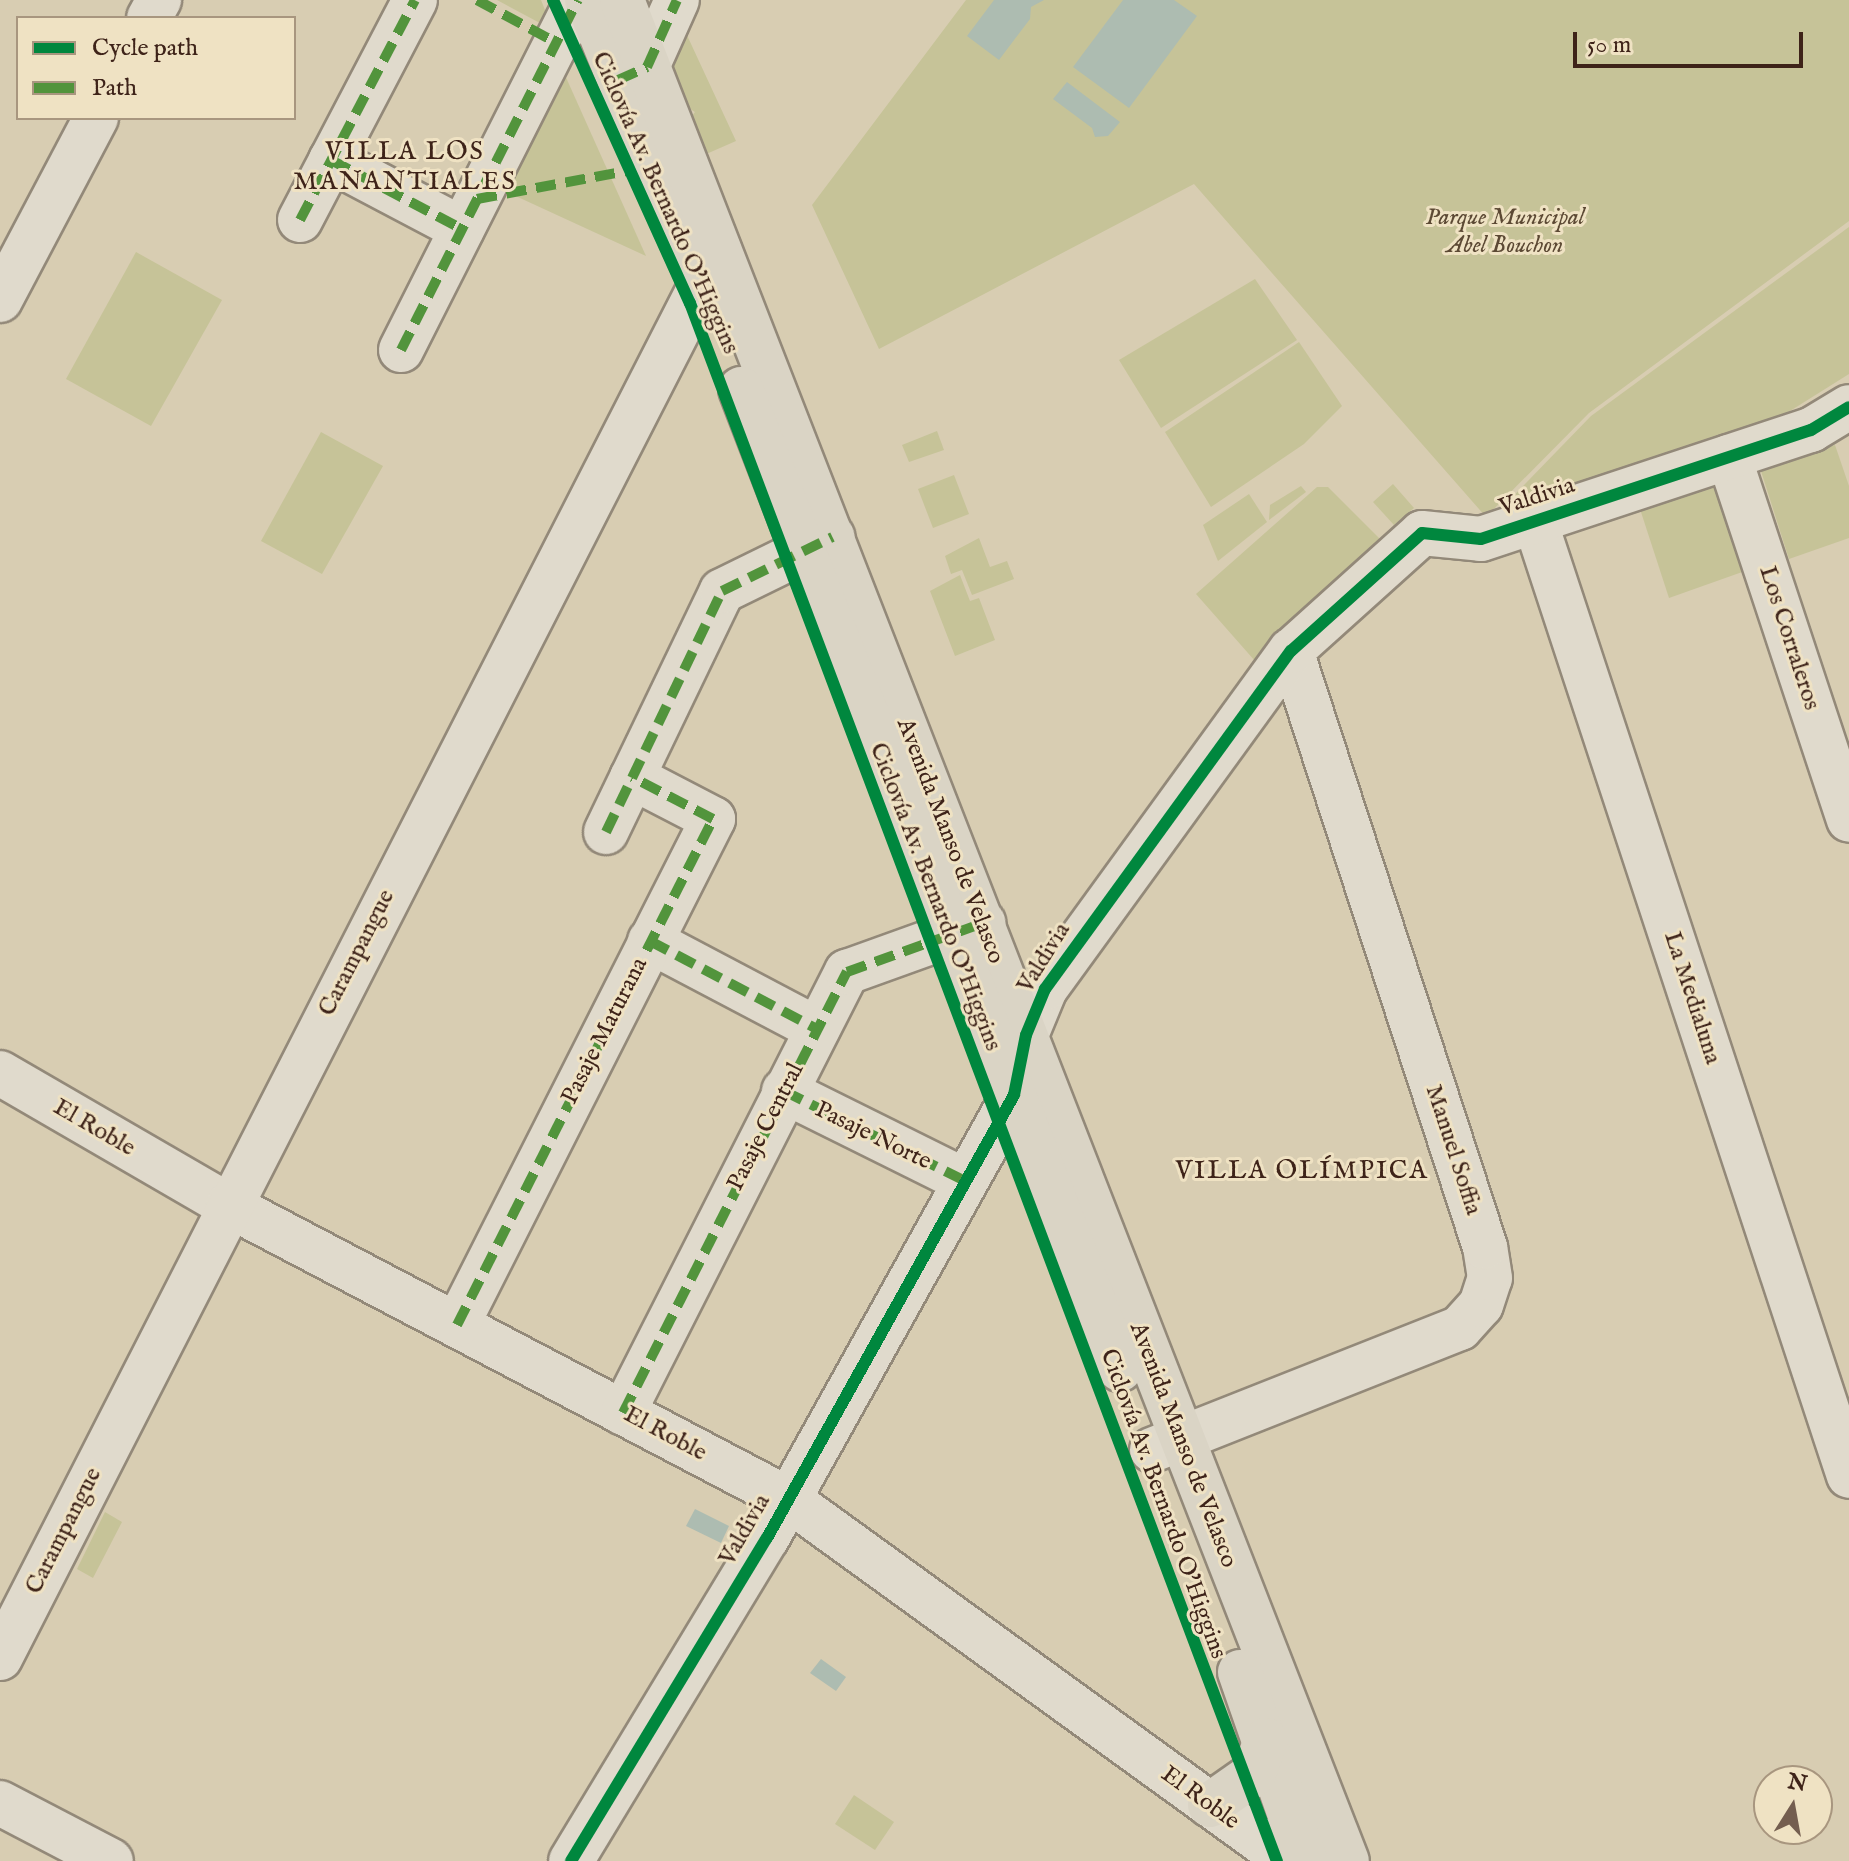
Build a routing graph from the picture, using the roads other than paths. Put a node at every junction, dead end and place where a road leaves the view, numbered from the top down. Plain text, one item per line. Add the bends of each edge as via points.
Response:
1 (415, 0) edge
2 (578, 0) edge
3 (587, 0) edge
4 (622, 0) edge
5 (677, 0) edge
6 (632, 74) junction
7 (95, 120) edge
8 (331, 160) junction
9 (300, 220) dead end
10 (462, 229) junction
11 (710, 266) junction
12 (0, 300) edge
13 (401, 350) dead end
14 (1849, 407) edge
15 (1729, 457) junction
16 (1535, 521) junction
17 (817, 544) junction
18 (1291, 651) junction
19 (632, 777) junction
20 (1849, 820) edge
21 (606, 832) dead end
22 (967, 928) junction
23 (650, 941) junction
24 (817, 1029) junction
25 (1026, 1035) junction
26 (0, 1073) edge
27 (784, 1091) junction
28 (1014, 1095) junction
29 (963, 1180) junction
30 (228, 1205) junction
31 (457, 1325) junction
32 (623, 1413) junction
33 (1841, 1423) edge
34 (1166, 1445) junction
35 (1849, 1476) edge
36 (788, 1499) junction
37 (0, 1658) edge
38 (1266, 1740) junction
39 (0, 1803) edge
40 (1210, 1805) junction
41 (111, 1861) edge
42 (571, 1861) edge
43 (1288, 1861) edge
44 (1306, 1861) edge
45 (1347, 1861) edge

1 - 8 street
2 - 10 street
3 - 6 main road, Avenida Manso de Velasco
4 - 6 main road, Avenida Manso de Velasco
5 - 6 street
6 - 11 main road, Avenida Manso de Velasco
7 - 12 street
8 - 9 street
8 - 10 street
10 - 13 street
11 - 17 main road, Avenida Manso de Velasco
11 - 30 street, Carampangue
14 - 15 street, Valdivia via 1811,430
15 - 16 street, Valdivia
15 - 20 street, Los Corraleros
16 - 18 street, Valdivia via 1481,539 1422,533
16 - 33 street, La Medialuna
17 - 19 street via 722,591
17 - 22 main road, Avenida Manso de Velasco
18 - 25 street, Valdivia via 1045,989
18 - 34 street, Manuel Soffia via 1485,1247 1490,1278 1481,1305 1460,1328
19 - 21 street
19 - 23 street, Pasaje Maturana via 713,819
22 - 24 street, Pasaje Central via 847,972
22 - 25 main road, Avenida Manso de Velasco
22 - 28 main road, Avenida Manso de Velasco
23 - 24 street
23 - 31 street, Pasaje Maturana
24 - 27 street, Pasaje Central
25 - 28 street, Valdivia
25 - 34 main road, Avenida Manso de Velasco
26 - 30 street, El Roble
27 - 29 street, Pasaje Norte
27 - 32 street, Pasaje Central
28 - 29 street, Valdivia
28 - 34 main road, Avenida Manso de Velasco
29 - 36 street, Valdivia
30 - 31 street, El Roble
30 - 37 street, Carampangue
31 - 32 street, El Roble
32 - 36 street, El Roble
33 - 35 street, La Medialuna
34 - 38 main road, Avenida Manso de Velasco
34 - 45 main road, Avenida Manso de Velasco
36 - 40 street, El Roble
36 - 42 street, Valdivia
38 - 40 main road via 1254,1774
38 - 44 main road, Avenida Manso de Velasco
39 - 41 street
40 - 43 street, El Roble

